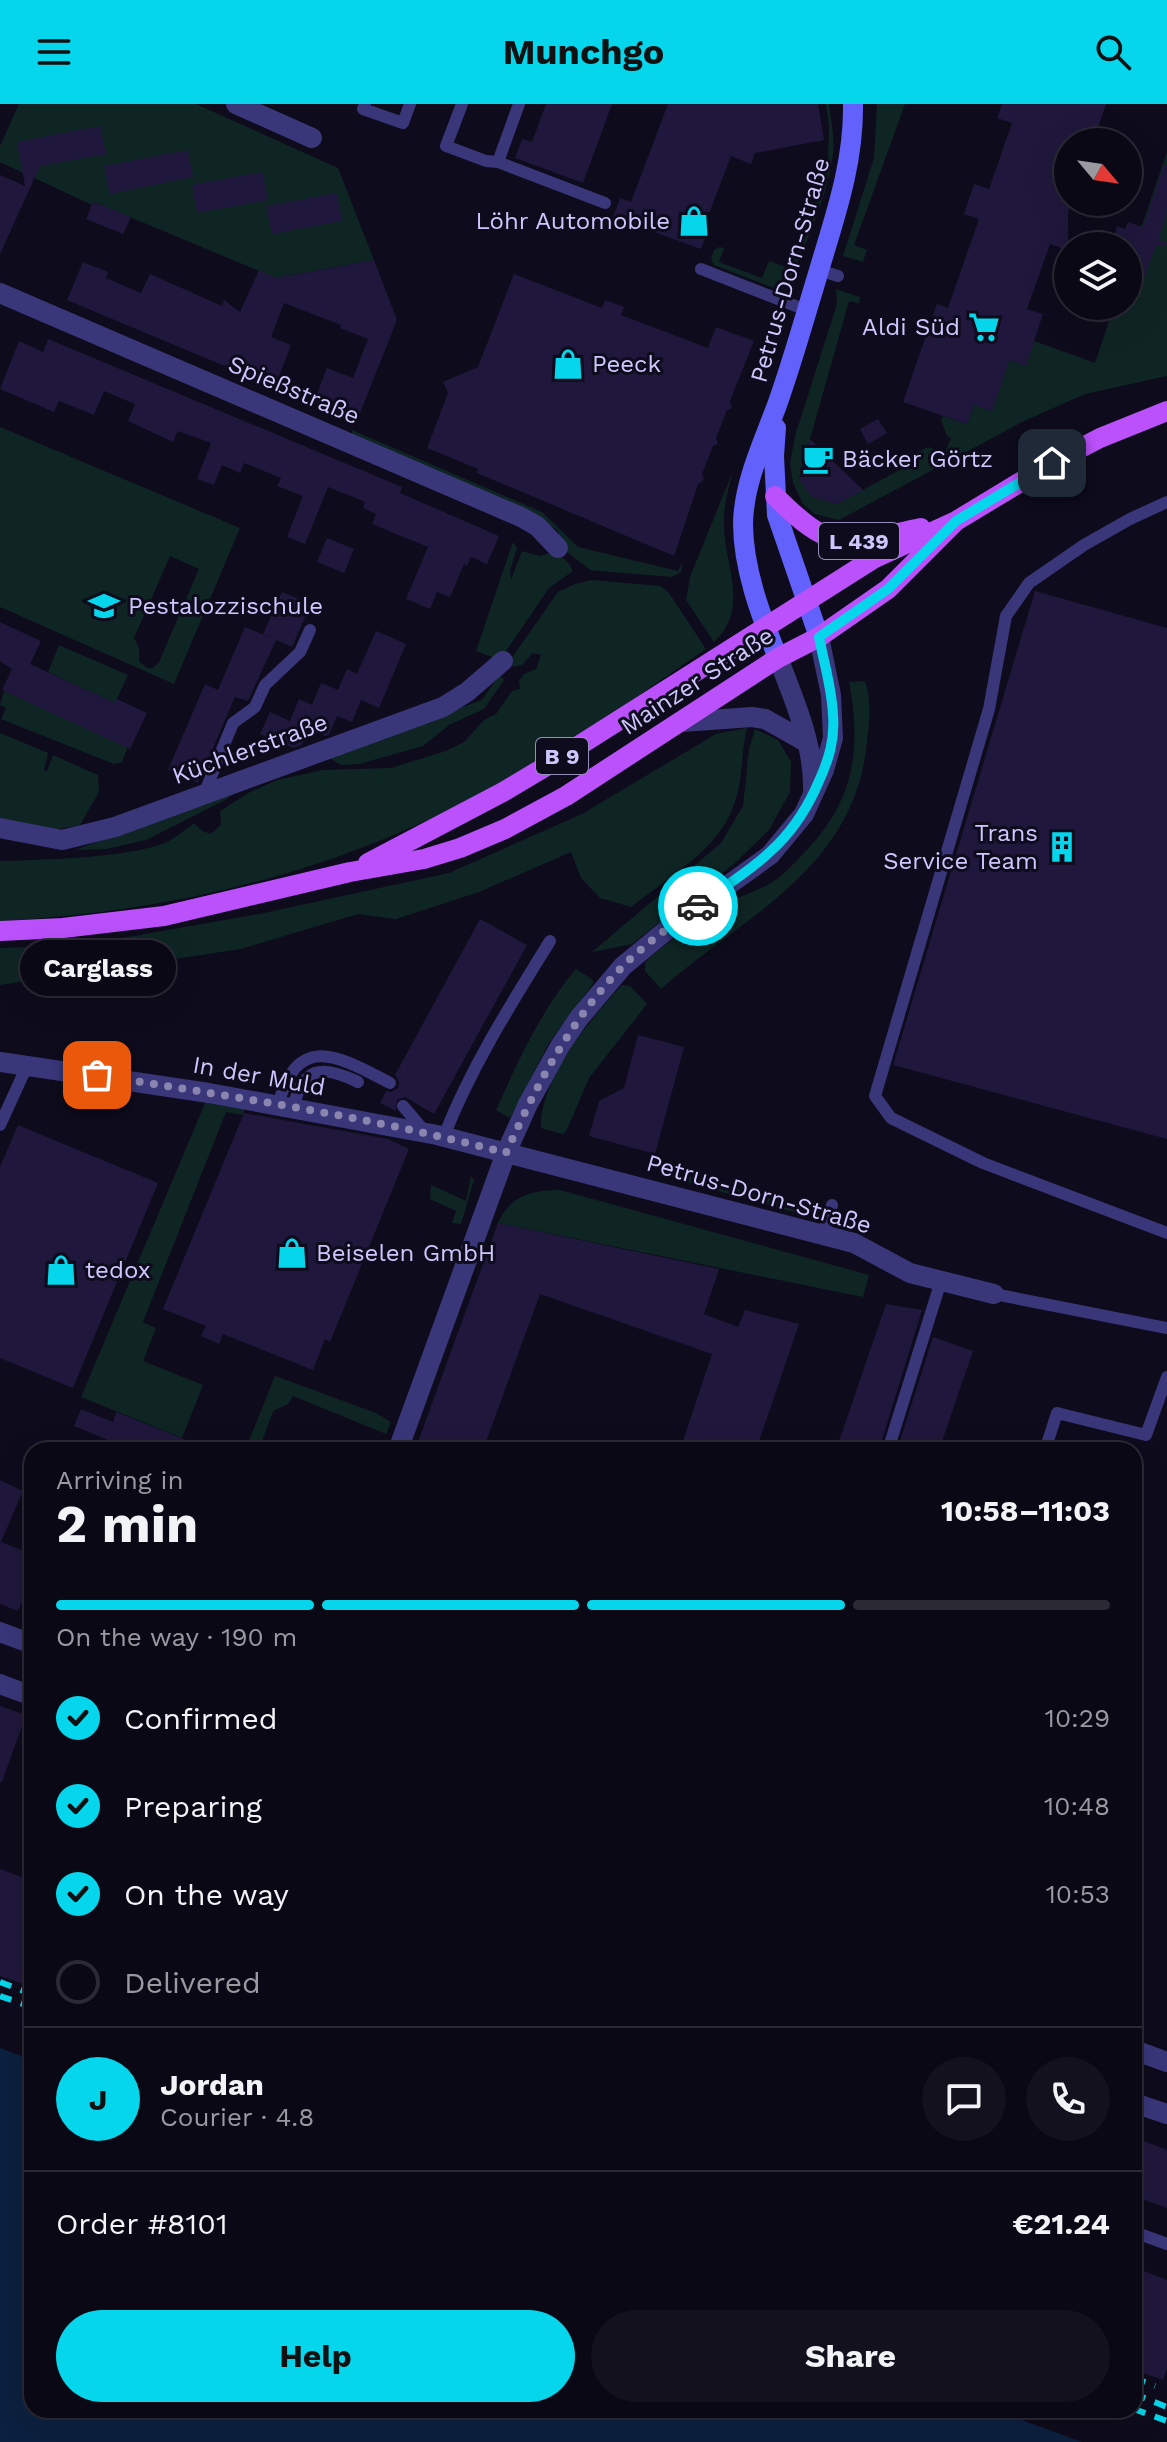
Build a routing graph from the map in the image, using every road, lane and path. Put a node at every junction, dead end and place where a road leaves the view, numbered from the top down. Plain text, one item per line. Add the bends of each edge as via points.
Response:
1 (236, 104) edge
2 (365, 104) edge
3 (410, 104) edge
4 (462, 104) edge
5 (519, 104) edge
6 (853, 104) edge
7 (312, 138) dead end
8 (498, 162) junction
9 (605, 203) dead end
10 (701, 269) dead end
11 (0, 293) edge
12 (806, 310) junction
13 (778, 402) junction
14 (1167, 411) edge
15 (775, 496) junction
16 (1167, 502) edge
17 (956, 521) junction
18 (558, 548) dead end
19 (807, 602) junction
20 (765, 626) junction
21 (310, 630) dead end
22 (819, 637) junction
23 (778, 658) junction
24 (503, 661) dead end
25 (682, 722) junction
26 (806, 742) junction
27 (204, 794) junction
28 (812, 797) junction
29 (0, 828) edge
30 (350, 872) junction
31 (0, 931) edge
32 (550, 941) dead end
33 (0, 1062) edge
34 (27, 1066) junction
35 (358, 1082) dead end
36 (390, 1083) dead end
37 (403, 1106) dead end
38 (286, 1108) junction
39 (0, 1125) edge
40 (435, 1135) junction
41 (506, 1153) junction
42 (832, 1205) dead end
43 (1167, 1233) edge
44 (823, 1235) junction
45 (941, 1281) junction
46 (994, 1294) joint
47 (1167, 1328) edge
48 (1167, 1377) edge
49 (401, 1442) edge
50 (891, 1442) edge
51 (1048, 1442) edge
52 (0, 1632) edge
53 (24, 1641) edge
54 (0, 1684) edge
55 (24, 1693) edge
56 (1142, 2053) edge
57 (1167, 2062) edge
58 (1142, 2106) edge
59 (1167, 2114) edge
60 (1142, 2235) edge
61 (1167, 2244) edge

1 - 7 street
2 - 3 lane via 363,109 403,123
4 - 8 lane via 446,146
5 - 8 lane
6 - 12 main road, Petrus-Dorn-Straße / L 439 via 852,147 828,273
8 - 9 lane
10 - 12 lane
11 - 18 street, Spießstraße via 521,517
12 - 13 main road, Petrus-Dorn-Straße / L 439
13 - 15 main road, Petrus-Dorn-Straße / L 439
13 - 20 main road, Petrus-Dorn-Straße / L 439 via 748,489 743,523
14 - 17 main road, Mainzer Straße / B 9 via 1052,463
15 - 17 main road, L 439 via 808,527 840,542
15 - 19 main road, Petrus-Dorn-Straße / L 439
16 - 43 lane via 1084,545 1029,583 1006,616 989,709 875,1096 891,1118 983,1163
17 - 19 main road, Mainzer Straße / B 9 via 873,559
17 - 22 main road, Mainzer Straße / B 9 via 888,589
19 - 20 main road, Mainzer Straße / B 9
19 - 22 main road, Petrus-Dorn-Straße / L 439
20 - 23 main road, Petrus-Dorn-Straße / L 439
20 - 30 main road, Mainzer Straße / B 9 via 515,785
21 - 27 lane via 300,652 265,685 255,707 233,723
22 - 23 main road, Mainzer Straße / B 9
22 - 28 street, Petrus-Dorn-Straße via 833,738
23 - 25 main road, Mainzer Straße / B 9
23 - 26 street, Petrus-Dorn-Straße
24 - 27 street, Küchlerstraße via 443,707
25 - 26 street via 765,719
25 - 30 main road, Mainzer Straße / B 9 via 505,829 424,859
26 - 28 street, Petrus-Dorn-Straße
27 - 29 street, Küchlerstraße via 62,840
28 - 41 street, Petrus-Dorn-Straße via 770,855 646,946 600,992 545,1072
30 - 31 main road, Mainzer Straße / B 9 via 164,916
32 - 40 lane
33 - 34 street, In der Muld
34 - 38 street, In der Muld
34 - 39 lane
35 - 38 lane via 335,1071 312,1074
36 - 38 lane via 338,1057 316,1058 289,1075
37 - 40 lane
38 - 40 street, In der Muld
40 - 41 street, In der Muld
41 - 44 street, Petrus-Dorn-Straße
41 - 49 street, Petrus-Dorn-Straße
42 - 44 lane
44 - 45 street, Petrus-Dorn-Straße
45 - 46 street, Petrus-Dorn-Straße
45 - 50 lane
46 - 47 lane
48 - 51 lane via 1146,1435 1057,1413
52 - 53 street
54 - 55 street
56 - 57 street
58 - 59 street
60 - 61 lane

